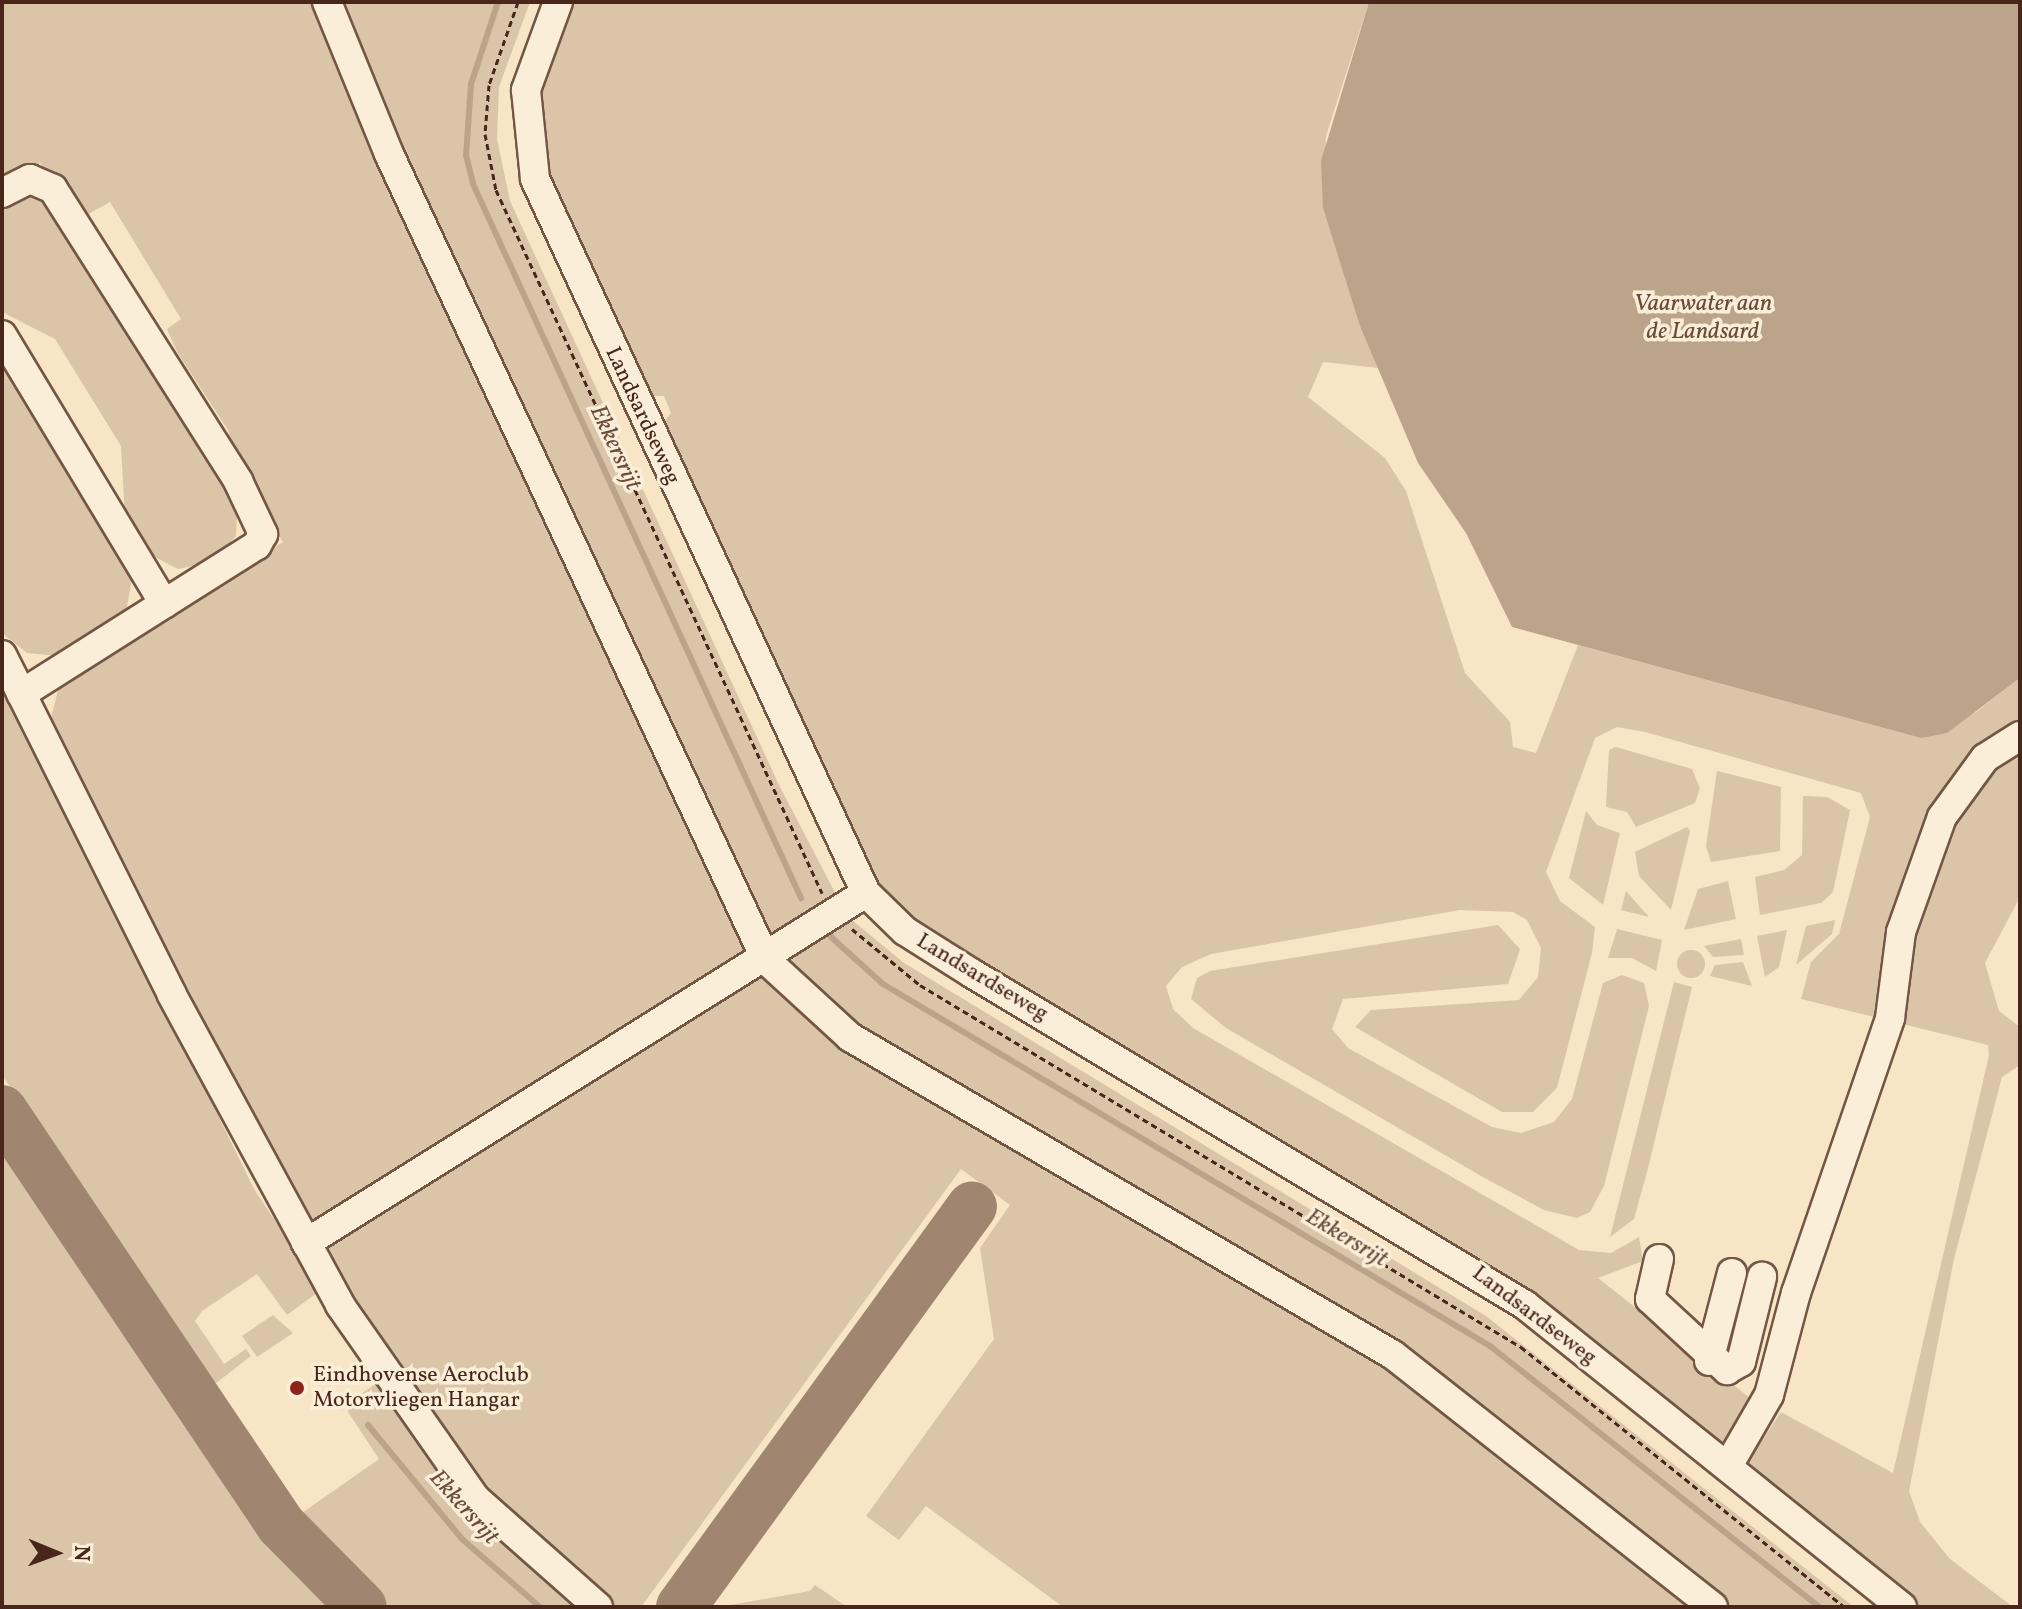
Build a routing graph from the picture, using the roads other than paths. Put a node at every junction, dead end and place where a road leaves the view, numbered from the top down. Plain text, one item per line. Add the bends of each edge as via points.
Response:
1 (327, 2) edge
2 (558, 2) edge
3 (2, 193) edge
4 (2, 335) edge
5 (164, 604) junction
6 (2, 655) edge
7 (21, 694) junction
8 (2020, 736) edge
9 (866, 893) junction
10 (766, 960) junction
11 (306, 1243) junction
12 (1659, 1259) dead end
13 (1732, 1273) dead end
14 (1762, 1277) dead end
15 (1709, 1361) junction
16 (1728, 1466) junction
17 (598, 1607) edge
18 (1713, 1607) edge
19 (1902, 1607) edge

1 - 10 street via 389,154
2 - 9 street, Landsardseweg via 526,90 535,179
3 - 5 street via 30,179 53,189 261,524 257,545
4 - 5 street
5 - 7 street
6 - 7 street
7 - 11 street
8 - 16 street via 1985,758 1942,817 1901,932 1890,1018 1796,1293 1769,1395
9 - 10 street
9 - 16 street, Landsardseweg via 905,931 973,974 1454,1257
10 - 11 street
10 - 18 street via 850,1037 1393,1355
11 - 17 street via 340,1305 475,1498
12 - 15 street via 1650,1299
13 - 15 street
14 - 15 street via 1741,1362 1727,1370
16 - 19 street, Landsardseweg

